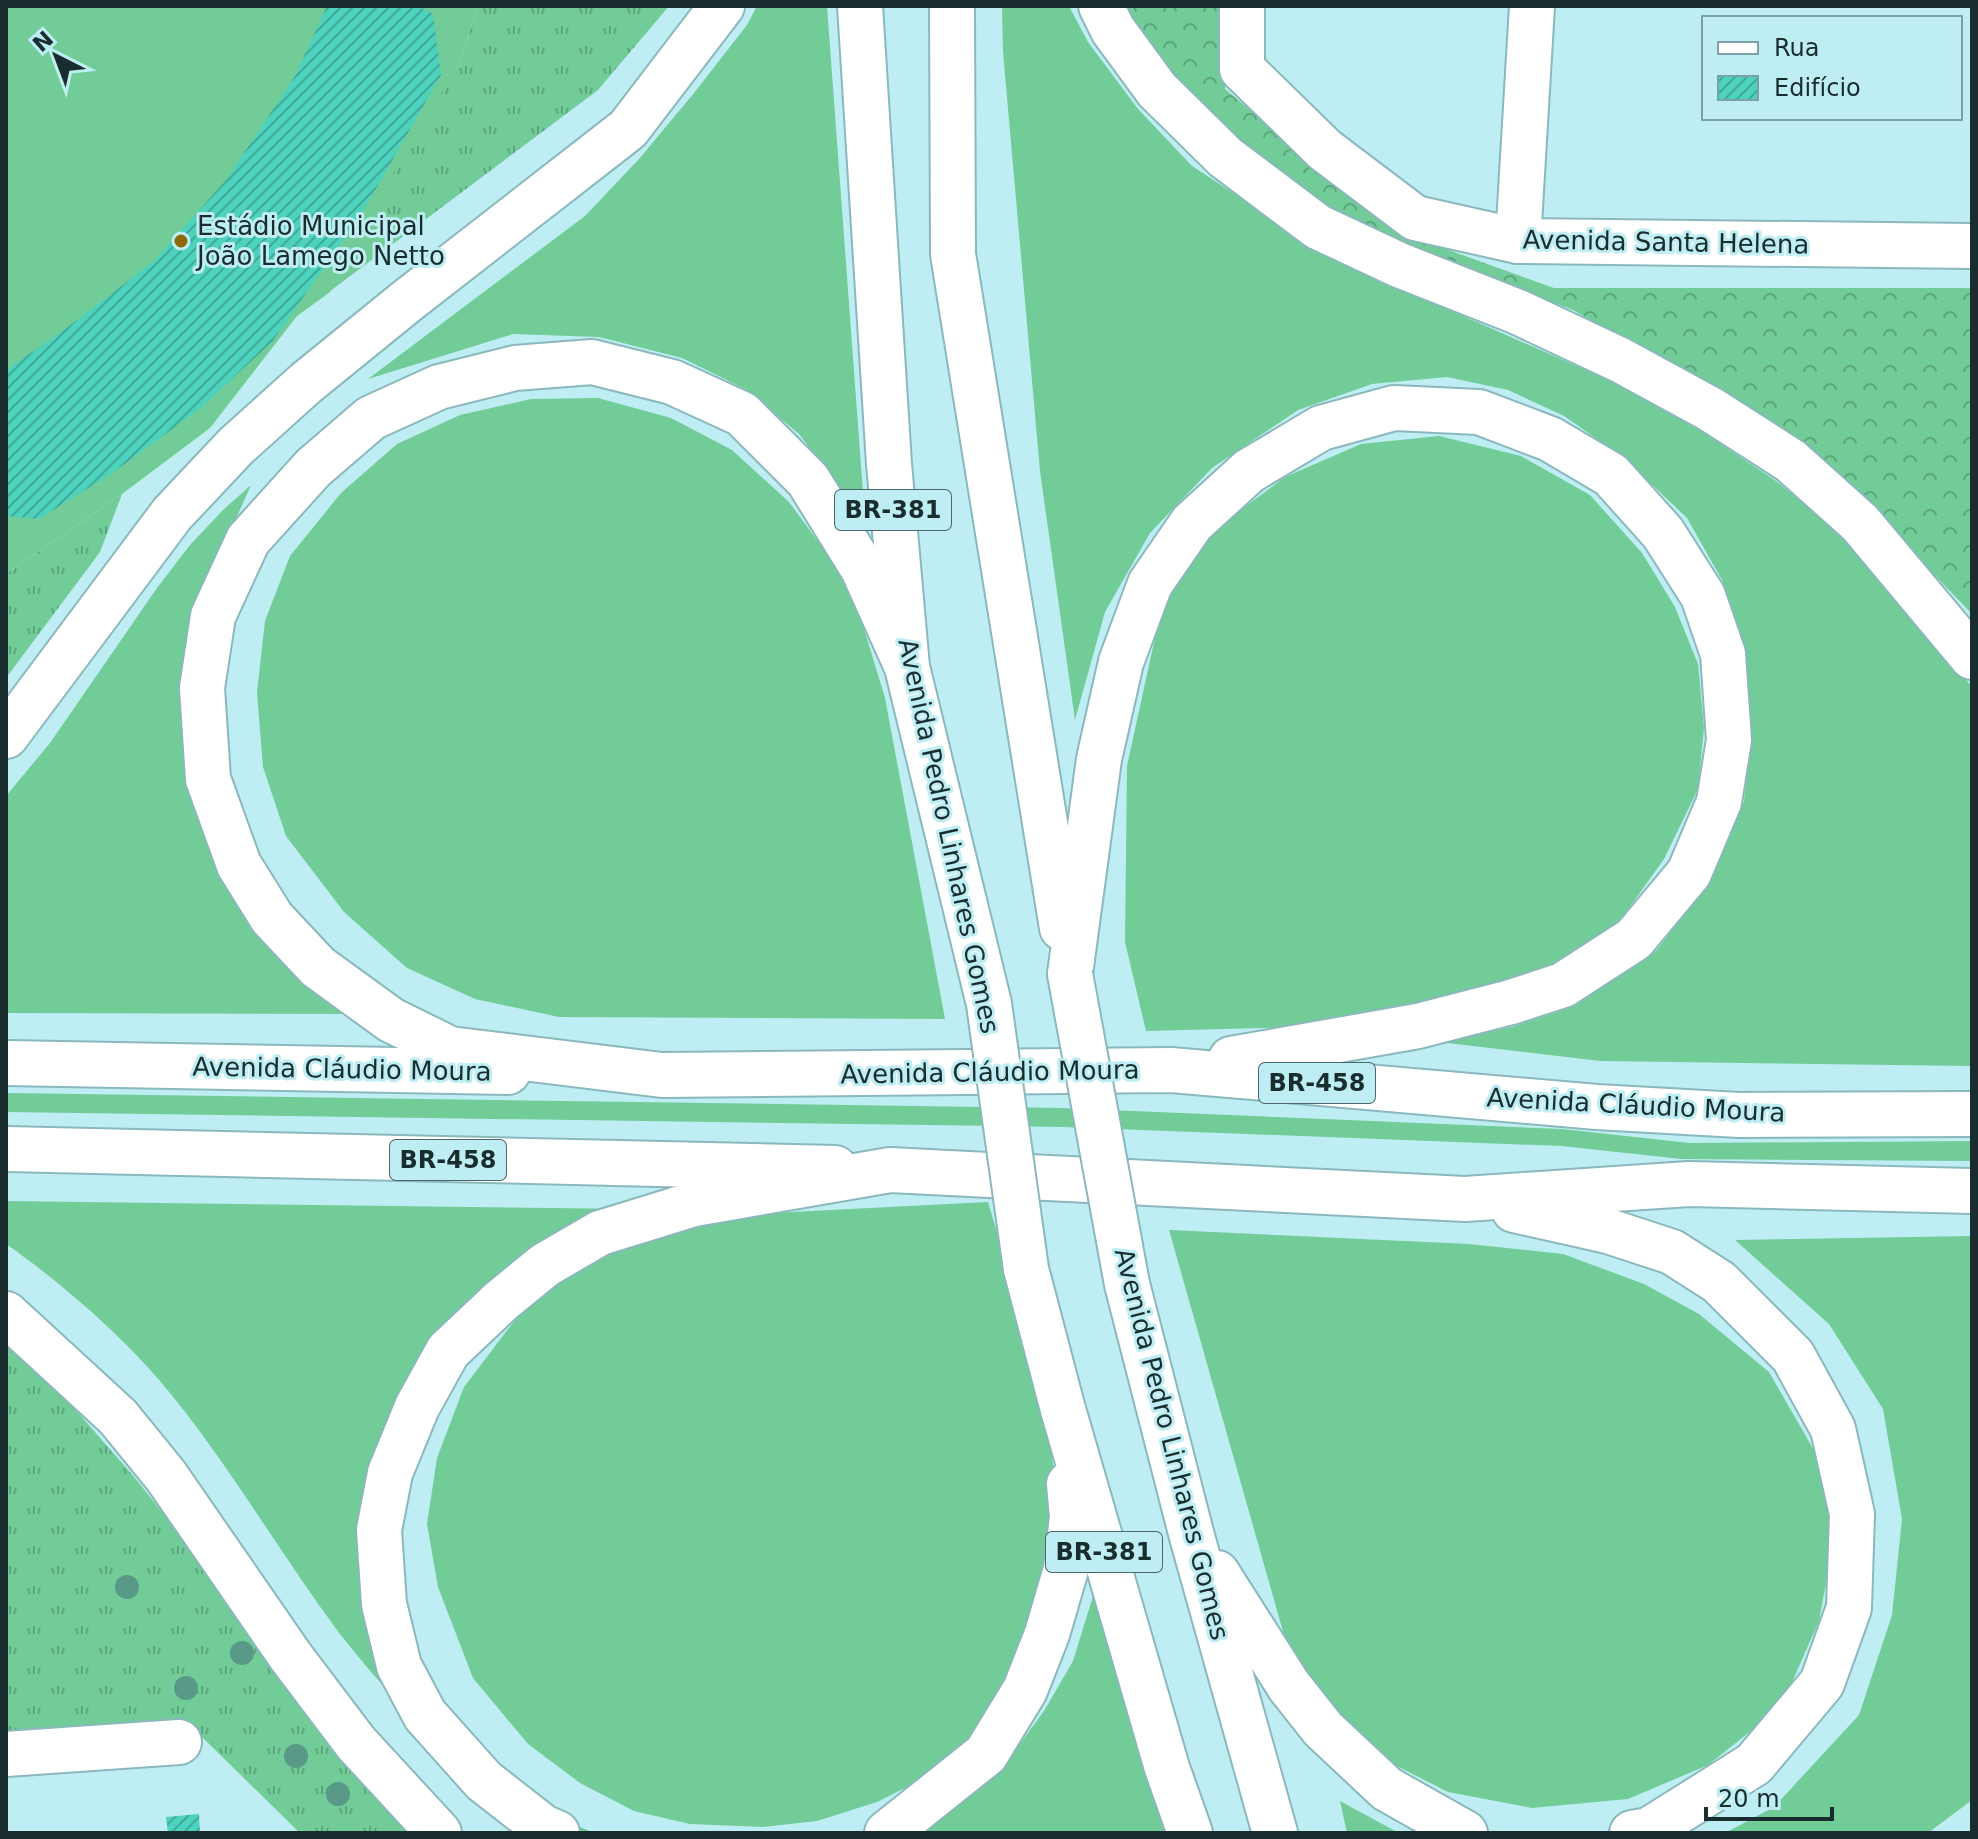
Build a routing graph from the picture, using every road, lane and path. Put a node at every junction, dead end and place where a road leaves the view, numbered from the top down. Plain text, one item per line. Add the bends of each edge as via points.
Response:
1 (722, 6) edge
2 (860, 6) edge
3 (952, 6) edge
4 (1101, 6) edge
5 (1242, 6) edge
6 (1532, 6) edge
7 (1518, 241) junction
8 (1972, 246) edge
9 (1972, 657) edge
10 (907, 667) junction
11 (6, 736) edge
12 (1070, 974) junction
13 (6, 1063) edge
14 (1171, 1070) junction
15 (662, 1075) junction
16 (1972, 1114) edge
17 (6, 1149) edge
18 (890, 1170) junction
19 (1972, 1191) edge
20 (1465, 1199) junction
21 (6, 1314) edge
22 (1062, 1406) junction
23 (1191, 1533) junction
24 (179, 1742) dead end
25 (6, 1754) edge
26 (439, 1833) edge
27 (557, 1833) edge
28 (887, 1833) edge
29 (1190, 1833) edge
30 (1275, 1833) edge
31 (1465, 1833) edge
32 (1632, 1833) edge

1 - 11 main road via 628,129 407,301 236,446 172,514
2 - 10 main road, Avenida Pedro Linhares Gomes / BR-381
3 - 12 main road, Avenida Pedro Linhares Gomes / BR-381 via 953,254
4 - 9 main road via 1157,90 1225,157 1318,227 1620,360 1791,461 1860,523
5 - 7 main road, Avenida Santa Helena via 1242,69 1325,150 1415,218
6 - 7 main road
7 - 8 main road, Avenida Santa Helena
10 - 15 main road via 863,569 808,480 742,414 672,382 592,362 515,368 439,387 371,418 313,468 248,540 213,616 202,688 208,779 239,865 272,918 318,967 391,1020 450,1049
10 - 22 main road, Avenida Pedro Linhares Gomes / BR-381, bridge via 989,1004 1026,1269
12 - 14 main road via 1099,759 1121,662 1150,584 1192,523 1249,471 1321,428 1394,408 1479,412 1550,439 1611,475 1663,533 1703,596 1723,654 1729,740 1719,802 1689,873 1634,939 1563,985 1418,1026
12 - 23 main road, Avenida Pedro Linhares Gomes / BR-381, bridge via 1127,1284
13 - 15 main road, Avenida Cláudio Moura / BR-458
14 - 15 main road, Avenida Cláudio Moura / BR-458
14 - 16 main road, Avenida Cláudio Moura / BR-458 via 1645,1110
17 - 18 main road, BR-458
18 - 20 main road, BR-458
18 - 27 main road via 694,1204 600,1233 545,1265 448,1351 417,1407 390,1473 379,1530 384,1604 399,1666 425,1715 484,1781
19 - 20 main road, BR-458 via 1689,1184
20 - 32 main road via 1608,1231 1672,1252 1719,1282 1793,1356 1833,1429 1852,1514 1849,1608 1822,1683 1754,1764 1649,1830
21 - 26 main road via 118,1417 356,1743
22 - 28 main road via 1072,1517 1066,1569 1025,1690 986,1754
22 - 29 main road, Avenida Pedro Linhares Gomes / BR-381
23 - 30 main road, Avenida Pedro Linhares Gomes / BR-381
23 - 31 main road via 1289,1686 1323,1729 1387,1789
24 - 25 main road

